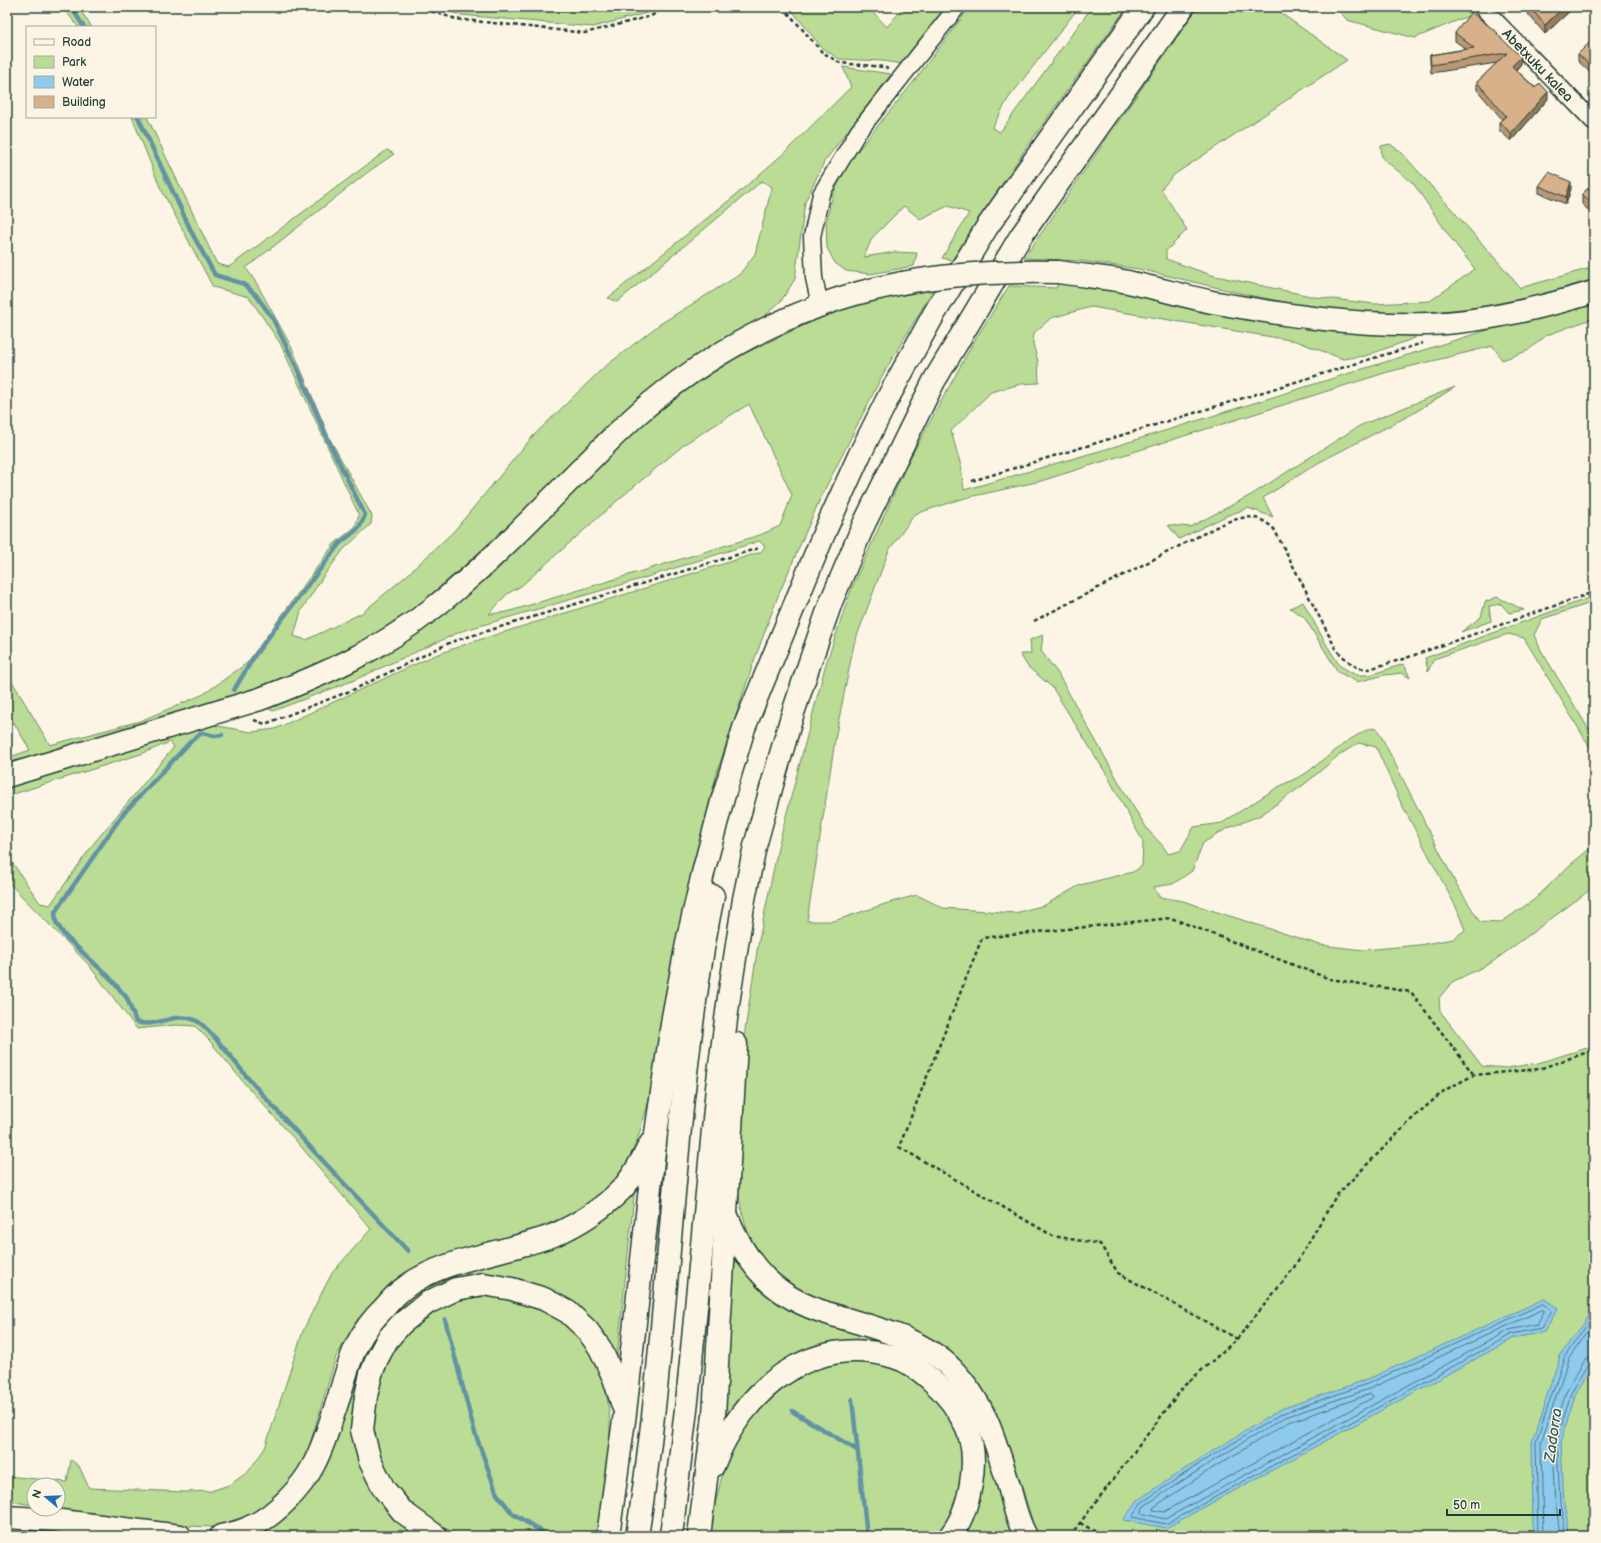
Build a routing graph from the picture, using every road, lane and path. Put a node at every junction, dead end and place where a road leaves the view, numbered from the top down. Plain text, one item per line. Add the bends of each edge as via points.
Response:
1 (418, 7) edge
2 (666, 7) edge
3 (783, 7) edge
4 (957, 7) edge
5 (1143, 7) edge
6 (1182, 7) edge
7 (1482, 7) edge
8 (903, 76) junction
9 (1594, 122) edge
10 (1594, 292) edge
11 (820, 305) junction
12 (1425, 343) dead end
13 (972, 481) dead end
14 (759, 548) dead end
15 (1594, 592) edge
16 (1034, 621) dead end
17 (787, 626) junction
18 (251, 720) dead end
19 (7, 776) edge
20 (744, 899) junction
21 (1594, 1048) edge
22 (1474, 1075) junction
23 (656, 1133) junction
24 (725, 1213) junction
25 (1237, 1339) junction
26 (625, 1413) junction
27 (706, 1485) junction
28 (7, 1517) edge
29 (1080, 1523) junction
30 (7, 1527) edge
31 (608, 1533) edge
32 (637, 1535) edge
33 (671, 1535) edge
34 (70, 1536) edge
35 (180, 1536) edge
36 (221, 1536) edge
37 (436, 1536) edge
38 (699, 1536) edge
39 (950, 1536) edge
40 (1026, 1536) edge
41 (1070, 1536) edge
42 (1111, 1536) edge

1 - 2 path via 456,19 586,33 650,16
3 - 8 path via 822,52 840,63 884,67
4 - 8 street
5 - 17 main road via 987,227 934,314 859,456 825,531
6 - 20 main road via 1021,236 934,381 874,502 831,602 792,716 755,846
7 - 9 street, Abetxuku kalea
8 - 11 street via 858,132 821,194 812,237 814,278
10 - 11 main road, bridge via 1549,305 1481,318 1429,324 1364,323 1305,317 1212,302 1119,280 1058,272 1016,271 946,275 861,292
11 - 19 main road via 729,347 653,401 608,441 473,576 388,640 341,666 260,699
12 - 13 path
14 - 18 path via 451,642 340,695 265,724
15 - 16 path via 1403,659 1369,669 1358,668 1337,651 1274,530 1265,521 1240,518 1224,523
17 - 23 main road via 744,728 704,869 673,1017
17 - 32 main road via 737,789 701,958 690,1037 648,1456
20 - 24 main road
20 - 33 main road via 717,1088 688,1392
21 - 22 path via 1539,1069
22 - 25 path via 1445,1090 1415,1116 1336,1196 1293,1269
22 - 25 path via 1411,992 1330,979 1171,918 982,938 899,1147 1053,1236 1100,1244 1118,1273
23 - 26 main road
23 - 36 main road via 637,1169 622,1190 599,1210 553,1235 443,1268 403,1289 369,1323 356,1344 324,1442 300,1485 284,1503 249,1528
24 - 27 main road via 714,1415
24 - 40 main road via 736,1238 758,1272 777,1289 801,1304 889,1331 936,1355 956,1372 980,1404
25 - 29 path via 1185,1385
26 - 31 main road
26 - 37 main road via 614,1378 600,1348 587,1330 568,1312 544,1299 512,1289 483,1284 456,1289 427,1303 401,1324 377,1359 366,1396 362,1430 370,1461 384,1489 403,1512
27 - 38 main road
27 - 39 main road via 729,1434 746,1409 780,1375 799,1363 819,1355 849,1350 874,1352 895,1357 922,1372 940,1388 968,1430 973,1477 968,1499
28 - 35 main road via 53,1520
29 - 41 path
29 - 42 path via 1098,1533
30 - 34 main road

